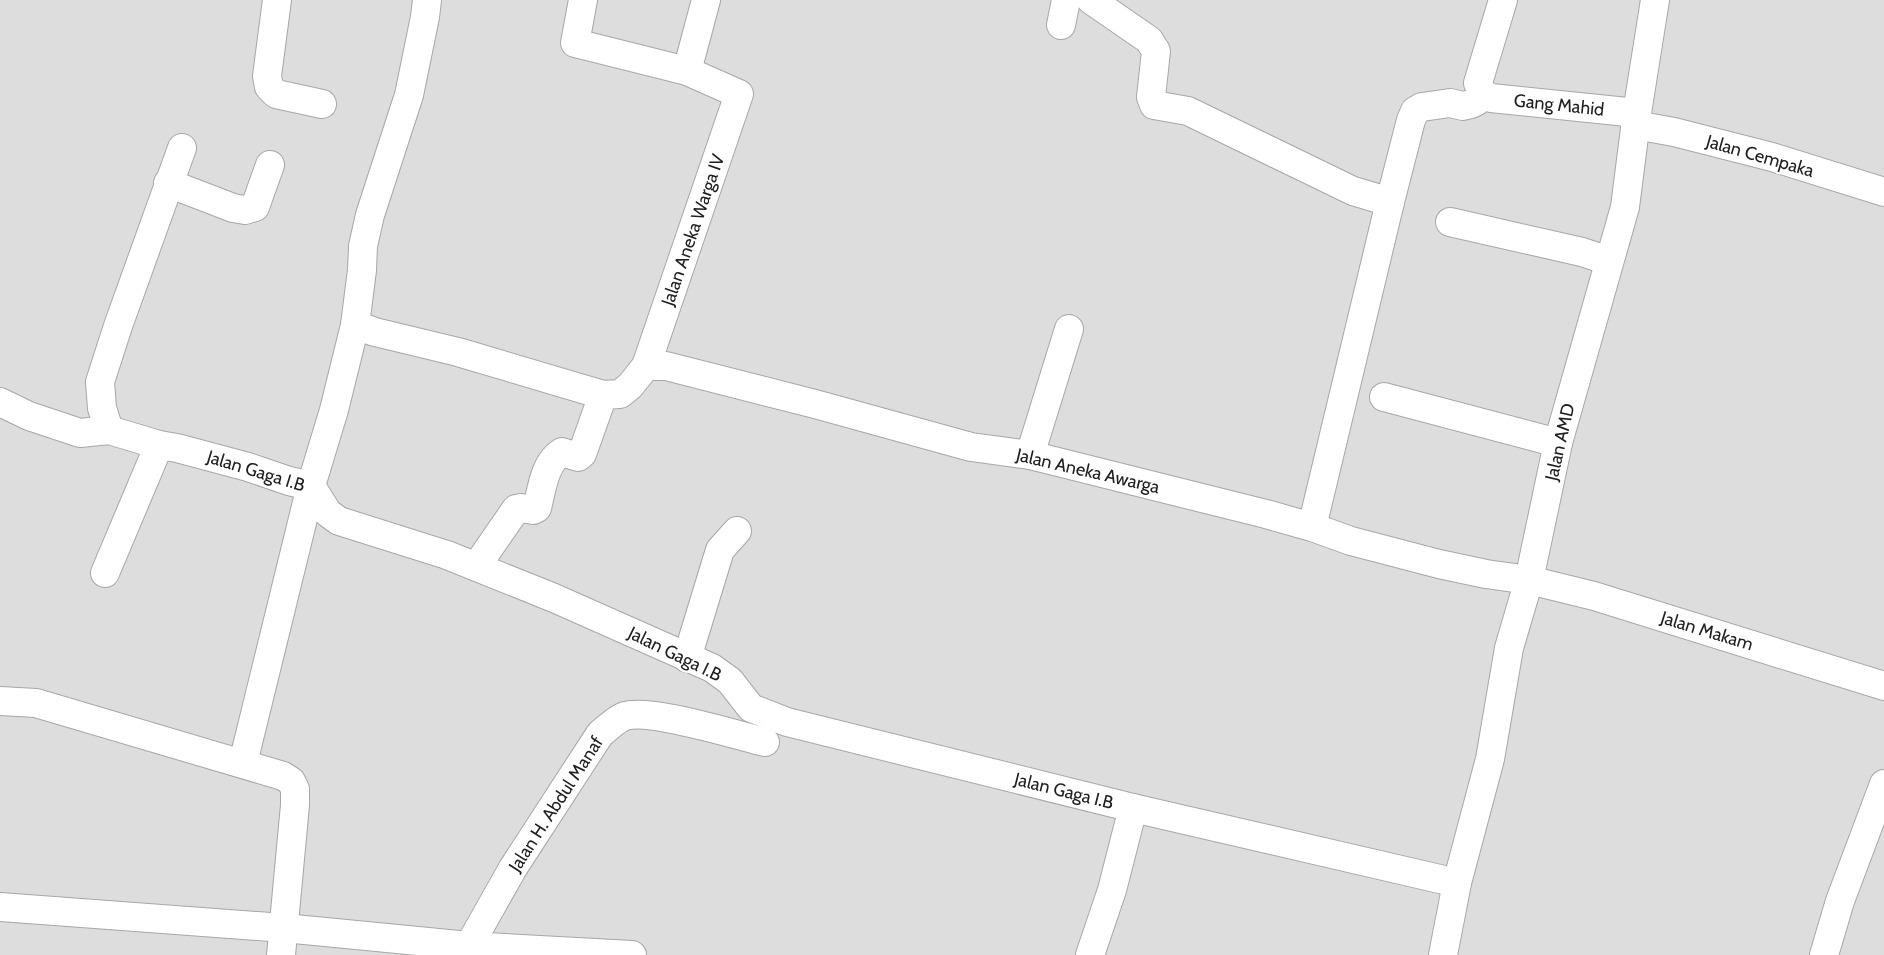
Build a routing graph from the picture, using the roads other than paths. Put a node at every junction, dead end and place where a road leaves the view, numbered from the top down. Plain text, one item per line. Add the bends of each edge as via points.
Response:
1 (277, 0) edge
2 (427, 0) edge
3 (583, 0) edge
4 (706, 0) edge
5 (1090, 0) edge
6 (1503, 0) edge
7 (1655, 0) edge
8 (687, 71) junction
9 (1482, 93) junction
10 (322, 104) dead end
11 (1636, 119) junction
12 (182, 148) dead end
13 (270, 166) dead end
14 (168, 183) junction
15 (1884, 192) edge
16 (1390, 202) junction
17 (1450, 222) dead end
18 (1609, 261) junction
19 (355, 326) junction
20 (1069, 329) dead end
21 (646, 366) junction
22 (603, 395) junction
23 (1384, 397) dead end
24 (0, 402) edge
25 (108, 430) junction
26 (1558, 443) junction
27 (160, 445) junction
28 (1030, 455) junction
29 (311, 486) junction
30 (1312, 526) junction
31 (737, 531) dead end
32 (476, 566) junction
33 (105, 573) dead end
34 (1529, 580) junction
35 (687, 658) junction
36 (1884, 686) edge
37 (0, 701) edge
38 (765, 742) dead end
39 (243, 763) junction
40 (1884, 784) edge
41 (1133, 808) junction
42 (1457, 883) junction
43 (0, 907) edge
44 (284, 928) junction
45 (469, 946) junction
46 (281, 955) edge
47 (632, 955) edge
48 (1090, 955) edge
49 (1443, 955) edge
50 (1824, 955) edge

1 - 10 street via 267,76 269,86 276,94
2 - 19 street via 409,95 363,246
3 - 8 street via 574,43
4 - 8 street
5 - 16 street via 1149,40 1156,51 1151,97 1154,105 1188,111 1353,191
6 - 9 street via 1478,83
7 - 11 street, Jalan AMD
8 - 21 street, Jalan Aneka Warga IV via 740,94
9 - 11 street, Gang Mahid via 1491,98
9 - 16 street via 1471,104 1450,103 1415,111
11 - 15 street, Jalan Cempaka
11 - 18 street, Jalan AMD via 1625,207
12 - 14 street
13 - 14 street via 255,207 245,210
14 - 25 street via 100,382
16 - 30 street
17 - 18 street
18 - 26 street, Jalan AMD
19 - 22 street via 458,352
19 - 29 street
20 - 28 street
21 - 22 street, Jalan Aneka Warga IV via 620,394
21 - 28 street, Jalan Aneka Awarga via 666,366 971,447
22 - 32 street via 582,454 578,457 562,452 556,456 547,470 537,508 516,509
23 - 26 street
24 - 25 street, Jalan Gaga I.B via 80,434
25 - 27 street, Jalan Gaga I.B
26 - 34 street, Jalan AMD
27 - 29 street, Jalan Gaga I.B
27 - 33 street
28 - 30 street, Jalan Aneka Awarga
29 - 32 street, Jalan Gaga I.B via 328,513 339,521
29 - 39 street
30 - 34 street, Jalan Aneka Awarga via 1351,541 1439,564
31 - 35 street via 720,550
32 - 35 street, Jalan Gaga I.B
34 - 36 street, Jalan Makam via 1594,596
34 - 42 street, Jalan AMD via 1508,648 1490,759
35 - 41 street, Jalan Gaga I.B via 730,681 750,708 774,718
37 - 39 street via 36,703
38 - 45 street, Jalan H. Abdul Manaf via 646,714 625,716 614,722 600,734 519,860
39 - 44 street via 283,776 295,789
40 - 50 street via 1840,901
41 - 42 street, Jalan Gaga I.B
41 - 48 street via 1112,890
42 - 49 street, Jalan AMD
43 - 44 street
44 - 45 street
44 - 46 street
45 - 47 street

